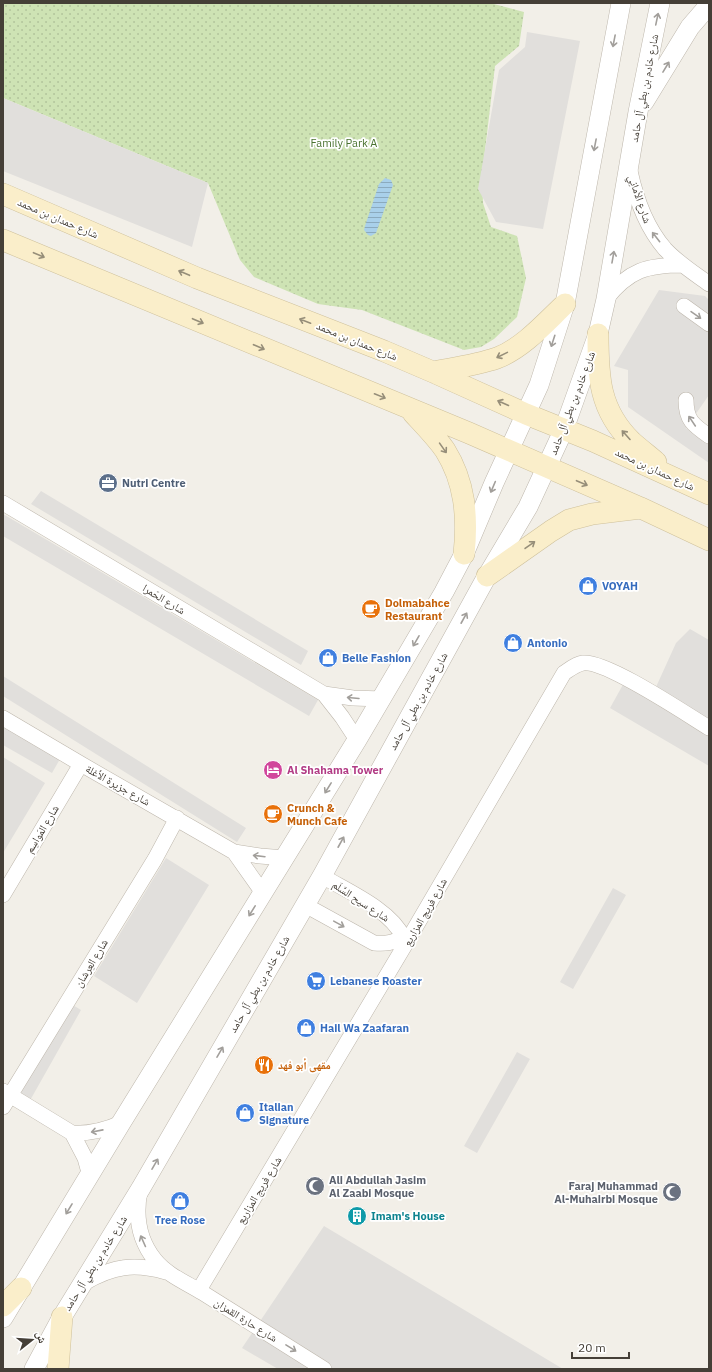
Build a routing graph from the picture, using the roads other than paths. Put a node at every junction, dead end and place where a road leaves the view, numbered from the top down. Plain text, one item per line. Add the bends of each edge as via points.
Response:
1 (621, 3) edge
2 (660, 3) edge
3 (709, 5) edge
4 (638, 112) junction
5 (629, 168) junction
6 (3, 194) edge
7 (3, 240) edge
8 (683, 265) junction
9 (709, 284) edge
10 (606, 299) junction
11 (565, 304) junction
12 (684, 306) dead end
13 (709, 324) edge
14 (598, 334) junction
15 (433, 372) junction
16 (686, 400) dead end
17 (408, 408) junction
18 (526, 414) junction
19 (564, 429) junction
20 (709, 436) edge
21 (509, 451) junction
22 (546, 468) junction
23 (677, 479) junction
24 (709, 494) edge
25 (3, 504) edge
26 (641, 508) junction
27 (709, 540) edge
28 (464, 554) junction
29 (487, 576) junction
30 (324, 694) junction
31 (382, 699) junction
32 (3, 718) edge
33 (709, 728) edge
34 (357, 740) junction
35 (81, 764) junction
36 (177, 818) junction
37 (234, 852) junction
38 (285, 858) junction
39 (322, 876) junction
40 (263, 893) junction
41 (3, 894) edge
42 (305, 905) junction
43 (5, 1098) edge
44 (121, 1123) junction
45 (72, 1133) junction
46 (90, 1176) junction
47 (141, 1188) junction
48 (167, 1272) junction
49 (84, 1282) junction
50 (21, 1288) junction
51 (198, 1290) junction
52 (3, 1306) edge
53 (62, 1317) junction
54 (3, 1318) edge
55 (34, 1369) edge
56 (58, 1369) edge
57 (324, 1369) edge

1 -> 11 street
4 -> 2 street, شارع خادم بن بطي آل حامد
4 -> 3 street via 690,27
4 - 5 street, شارع خادم بن بطي آل حامد
8 -> 5 street, شارع الأمانِي via 666,250 652,232 642,211
10 -> 5 street, شارع خادم بن بطي آل حامد
15 -> 6 main road, شارع حمدان بن محمد via 196,278
7 -> 17 main road
8 - 9 street, شارع الأمانِي
8 - 10 street via 647,268 631,275 617,285
10 - 14 street, شارع خادم بن بطي آل حامد
11 -> 15 main road via 513,350 497,358
11 -> 18 street via 542,376
12 -> 13 street
14 - 19 street, شارع خادم بن بطي آل حامد
23 -> 14 main road via 618,427 607,407 598,368
18 -> 15 main road, شارع حمدان بن محمد
20 -> 16 street via 689,419
17 - 21 main road
17 -> 28 main road via 445,450 457,474 464,496 466,518
18 - 19 main road, شارع حمدان بن محمد
18 - 21 street
19 - 22 street, شارع خادم بن بطي آل حامد
19 - 23 main road, شارع حمدان بن محمد
21 - 22 main road
21 -> 28 street
22 -> 26 main road
22 - 29 street, شارع خادم بن بطي آل حامد via 528,507
23 - 24 main road, شارع حمدان بن محمد
25 - 30 street, شارع الحَمرا
26 - 27 main road
29 -> 26 main road via 569,520 592,514
28 -> 31 street
39 -> 29 street, شارع خادم بن بطي آل حامد
31 -> 30 street, شارع الحَمرا
30 - 34 street, شارع الحَمرا
31 - 34 street
32 - 35 street, شارع جزيرة الأغلة
33 - 51 street, شارع فريج المزاريع via 634,683 594,664 583,663 573,666 564,673 408,940
34 -> 38 street
35 - 36 street, شارع جزيرة الأغلة
35 - 41 street, شارع المَواسِم
36 - 37 street, شارع جزيرة الأغلة
36 - 43 street, شارع العِرشان via 155,859
38 -> 37 street, شارع جزيرة الأغلة
37 - 40 street, شارع جزيرة الأغلة
38 - 40 street
39 - 42 street, شارع خادم بن بطي آل حامد
42 -> 39 street, شارع سيح السَّلَم via 374,943 392,943 403,937 386,914
40 -> 44 street
47 -> 42 street, شارع خادم بن بطي آل حامد
43 - 45 street
44 -> 45 street via 97,1132
44 - 46 street
45 - 46 street via 83,1153
46 -> 50 street
48 -> 47 street, شارع حارة القمزان via 155,1261 140,1234 137,1204
47 - 49 street, شارع خادم بن بطي آل حامد
48 - 49 street, شارع حارة القمزان via 150,1267 115,1268
48 - 51 street, شارع حارة القمزان
49 - 53 street, شارع خادم بن بطي آل حامد
50 - 52 main road
50 - 54 street
51 -> 57 street, شارع حارة القمزان
53 - 55 street, شارع خادم بن بطي آل حامد
53 - 56 main road

